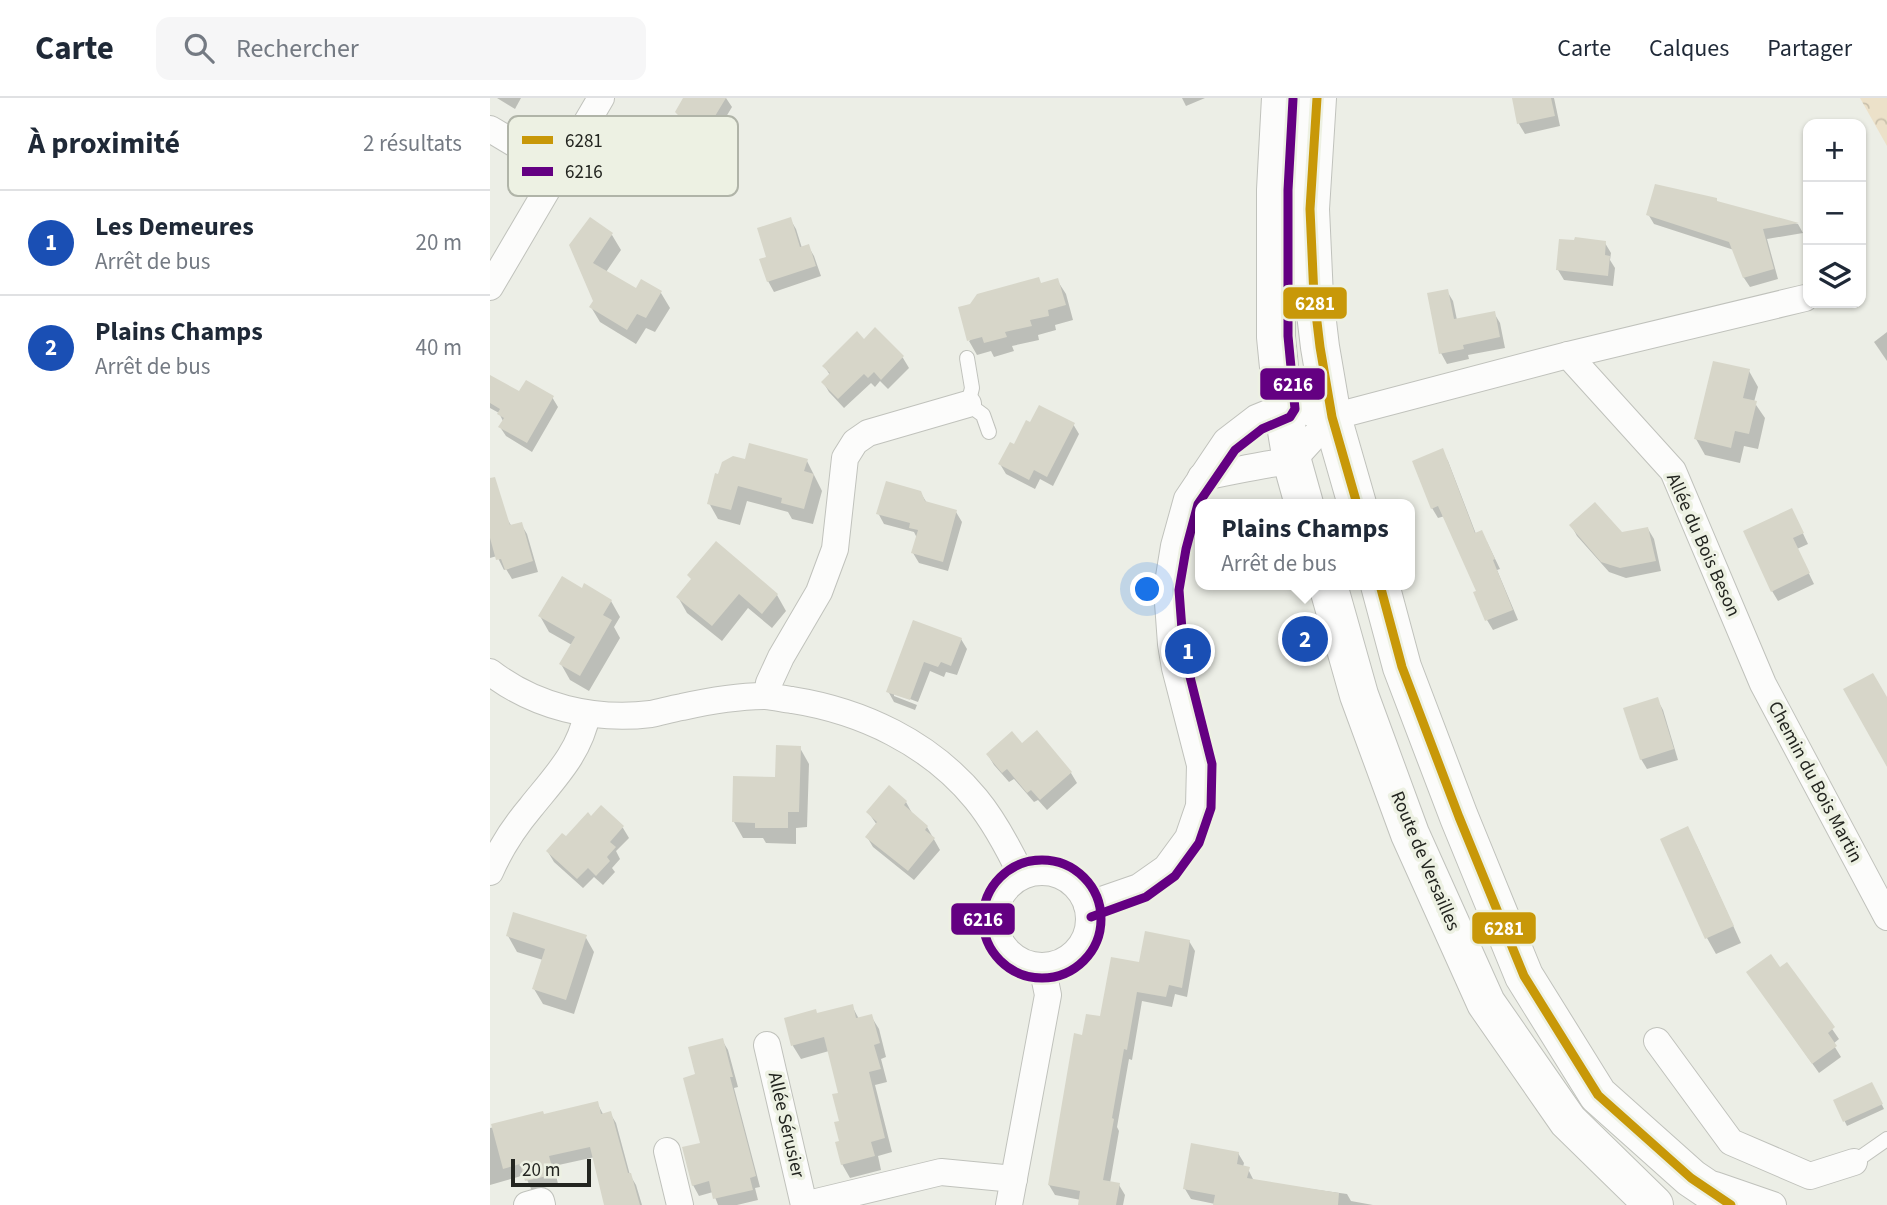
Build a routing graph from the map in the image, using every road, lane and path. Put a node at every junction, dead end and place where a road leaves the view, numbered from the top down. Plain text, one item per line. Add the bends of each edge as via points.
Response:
1 (601, 98) edge
2 (1281, 98) edge
3 (1317, 98) edge
4 (590, 116) edge
5 (490, 129) edge
6 (508, 140) edge
7 (544, 196) edge
8 (490, 287) edge
9 (1803, 299) edge
10 (1568, 355) junction
11 (967, 358) dead end
12 (968, 404) junction
13 (1283, 407) junction
14 (1341, 415) junction
15 (989, 432) dead end
16 (1292, 461) junction
17 (1201, 477) junction
18 (1303, 499) edge
19 (1357, 499) edge
20 (1329, 590) edge
21 (1381, 590) edge
22 (490, 672) edge
23 (1763, 684) joint
24 (767, 696) junction
25 (587, 714) junction
26 (490, 872) edge
27 (1022, 876) junction
28 (1087, 905) junction
29 (1887, 917) edge
30 (1042, 966) junction
31 (1657, 1041) dead end
32 (767, 1045) dead end
33 (1887, 1139) edge
34 (667, 1151) dead end
35 (1854, 1162) joint
36 (1692, 1178) junction
37 (1012, 1192) edge
38 (527, 1205) edge
39 (542, 1205) edge
40 (680, 1205) edge
41 (804, 1205) edge
42 (1654, 1205) edge
43 (1731, 1205) edge
44 (1773, 1205) edge

1 - 4 street
2 - 13 main road via 1276,337
3 - 14 main road via 1310,209 1317,319
5 - 6 street
7 - 8 street
9 - 10 street
10 - 14 street
10 - 23 street, Allée du Bois Beson via 1673,471
11 - 12 lane via 972,388
12 - 15 lane via 983,415
12 - 24 street via 868,433 855,442 845,458 835,549 820,592 781,657
13 - 14 street
13 - 16 main road
13 - 17 street via 1256,418 1226,441
14 - 16 street
14 - 19 main road
16 - 17 street
16 - 18 main road
17 - 28 street via 1187,499 1167,589 1175,668 1200,765 1199,806 1188,838 1167,868 1139,887
20 - 42 main road, Route de Versailles via 1359,695 1410,834 1486,1003 1568,1121
21 - 36 main road via 1402,667 1524,976 1598,1095
22 - 25 street via 545,703
23 - 29 street, Chemin du Bois Martin
24 - 25 street via 652,714
24 - 27 street via 820,704 905,738 942,765 975,798 1002,835
25 - 26 street via 564,768 529,809
27 - 28 street via 1048,872 1061,876 1081,893
27 - 30 street via 999,899 996,931 1018,960
28 - 30 street via 1089,919 1080,947 1056,964
30 - 37 street via 1048,995
31 - 35 street via 1731,1142 1810,1176
32 - 41 street, Allée Sérusier
33 - 35 lane
34 - 40 street
36 - 43 main road
36 - 44 street
37 - 41 street via 941,1172
38 - 39 street via 541,1201

